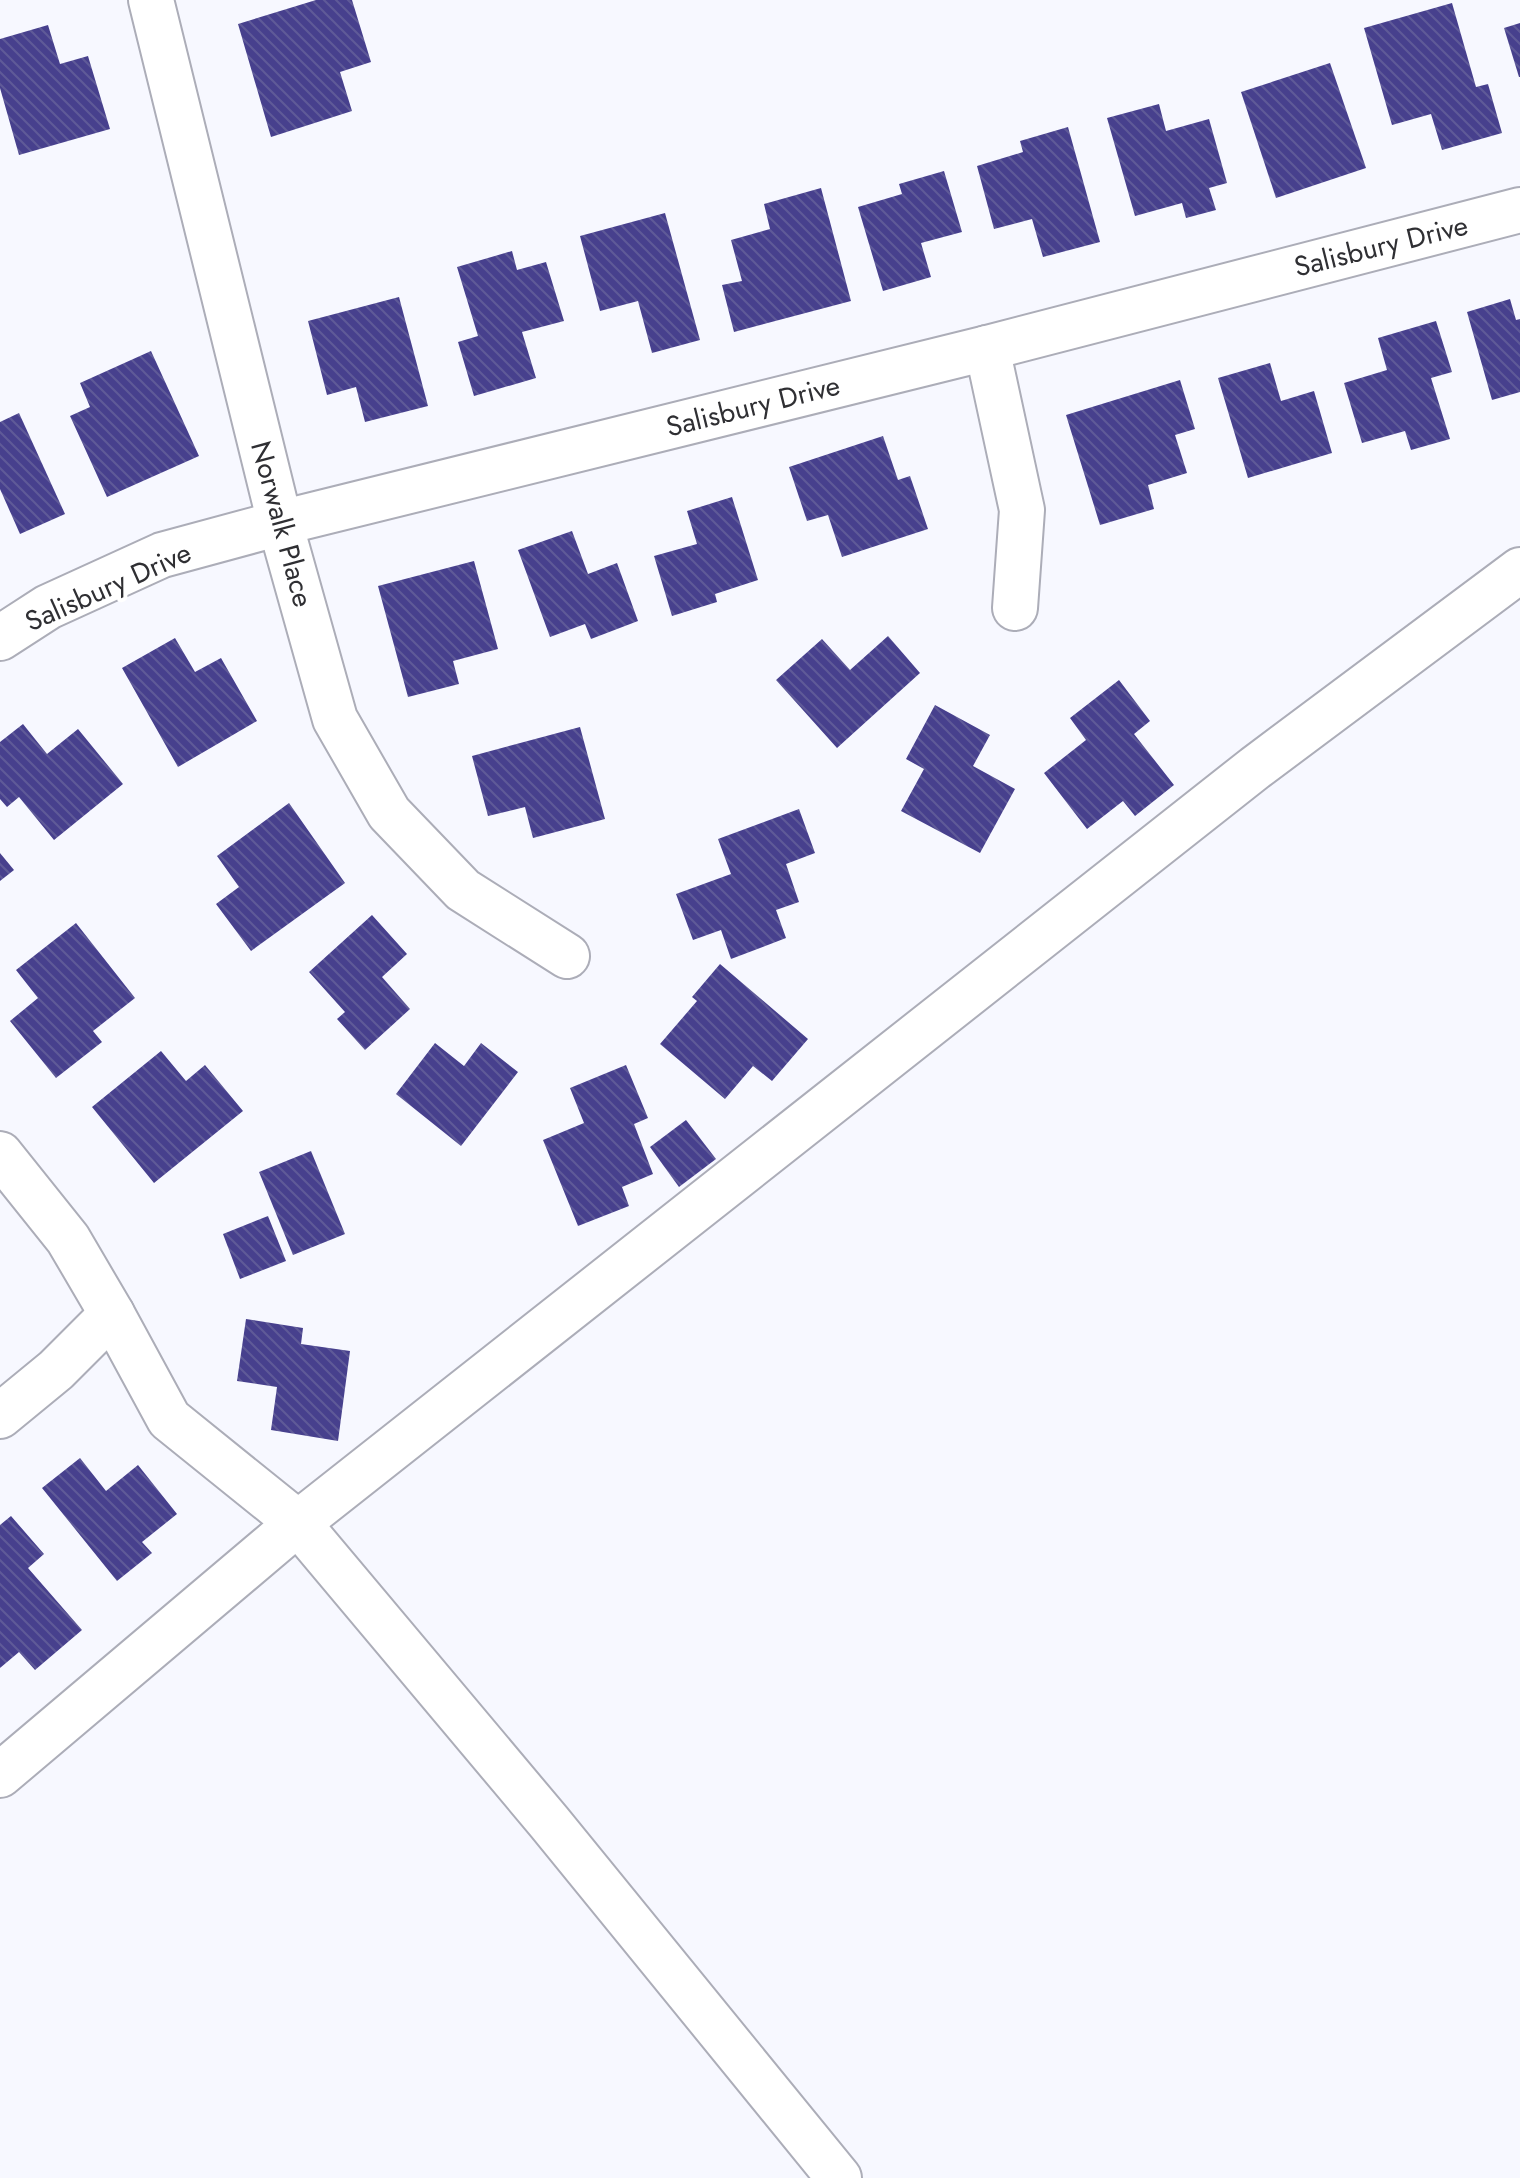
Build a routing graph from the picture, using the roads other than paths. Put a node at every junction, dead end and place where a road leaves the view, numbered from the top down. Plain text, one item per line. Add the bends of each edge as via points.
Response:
1 (151, 0) edge
2 (1520, 210) edge
3 (987, 348) junction
4 (280, 523) junction
5 (1520, 570) edge
6 (1015, 608) dead end
7 (0, 638) edge
8 (567, 956) dead end
9 (0, 1154) edge
10 (112, 1314) junction
11 (0, 1416) edge
12 (298, 1523) junction
13 (0, 1775) edge
14 (839, 2178) edge

1 - 4 street, Norwalk Place
2 - 3 street, Salisbury Drive
3 - 4 street, Salisbury Drive
3 - 6 street via 1022,510
4 - 7 street, Salisbury Drive via 162,555 48,607
4 - 8 street, Norwalk Place via 335,719 389,813 463,890
5 - 12 street via 1255,768
9 - 10 street via 68,1239
10 - 11 street
10 - 12 street via 169,1419
12 - 13 street
12 - 14 street

